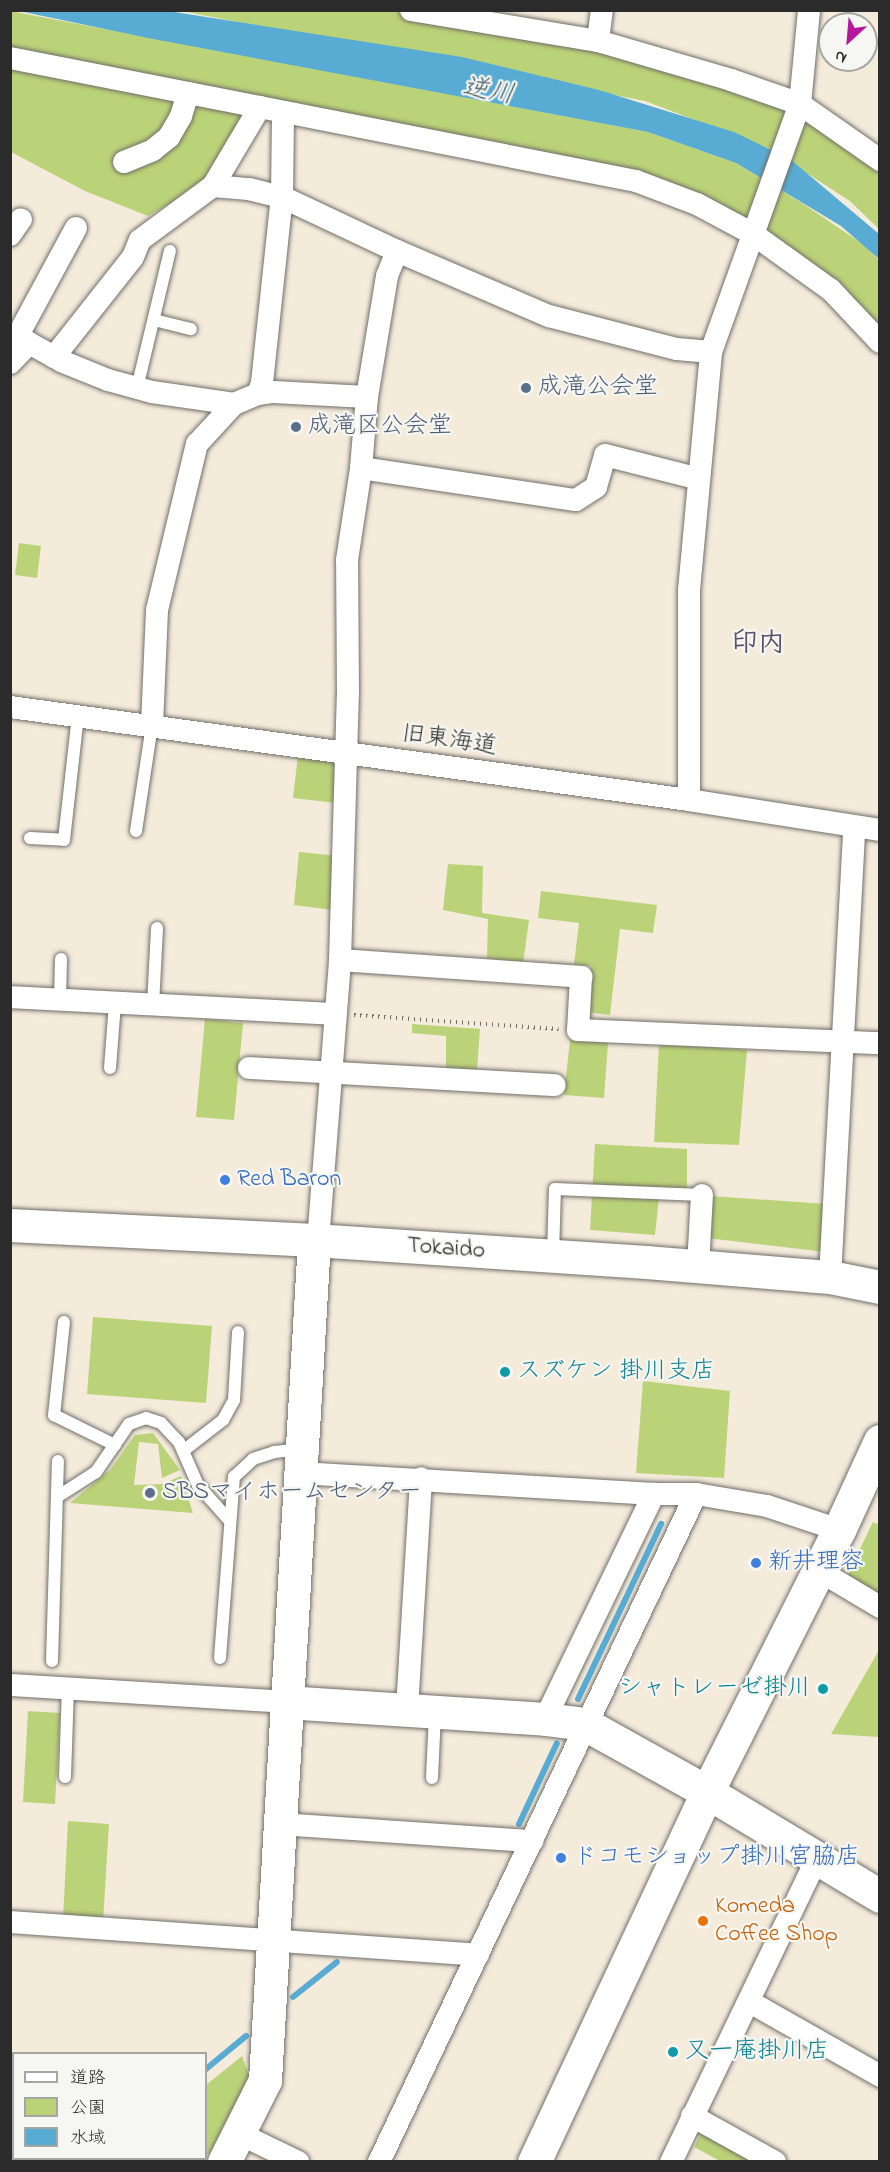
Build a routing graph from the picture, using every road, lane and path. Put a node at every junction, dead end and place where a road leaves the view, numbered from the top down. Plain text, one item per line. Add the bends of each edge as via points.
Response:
1 (411, 10) edge
2 (602, 10) edge
3 (809, 10) edge
4 (598, 41) junction
5 (10, 58) edge
6 (188, 93) junction
7 (800, 104) junction
8 (260, 107) junction
9 (283, 112) junction
10 (879, 160) edge
11 (124, 162) dead end
12 (213, 186) junction
13 (282, 197) junction
14 (76, 228) dead end
15 (753, 234) junction
16 (170, 251) dead end
17 (397, 251) junction
18 (154, 320) junction
19 (192, 329) dead end
20 (19, 338) edge
21 (879, 342) edge
22 (711, 352) junction
23 (54, 357) junction
24 (10, 363) edge
25 (137, 388) junction
26 (258, 394) junction
27 (367, 397) junction
28 (234, 404) junction
29 (361, 468) junction
30 (699, 479) junction
31 (10, 707) edge
32 (78, 716) junction
33 (152, 725) junction
34 (344, 754) junction
35 (689, 800) junction
36 (854, 826) junction
37 (879, 830) edge
38 (136, 831) dead end
39 (30, 838) dead end
40 (157, 928) dead end
41 (61, 959) dead end
42 (340, 960) junction
43 (10, 997) edge
44 (60, 1000) junction
45 (115, 1003) junction
46 (153, 1005) junction
47 (336, 1014) junction
48 (578, 1030) junction
49 (842, 1041) junction
50 (879, 1043) edge
51 (110, 1068) dead end
52 (249, 1068) dead end
53 (332, 1073) junction
54 (555, 1086) dead end
55 (702, 1195) joint
56 (10, 1225) edge
57 (316, 1240) junction
58 (553, 1256) junction
59 (698, 1266) junction
60 (830, 1277) junction
61 (879, 1287) edge
62 (64, 1322) dead end
63 (238, 1332) dead end
64 (879, 1441) edge
65 (115, 1445) junction
66 (183, 1451) junction
67 (58, 1461) dead end
68 (301, 1461) junction
69 (421, 1478) junction
70 (654, 1494) junction
71 (696, 1494) junction
72 (57, 1497) junction
73 (230, 1521) junction
74 (838, 1530) junction
75 (818, 1570) junction
76 (879, 1607) edge
77 (220, 1658) dead end
78 (52, 1661) dead end
79 (10, 1685) edge
80 (68, 1688) junction
81 (285, 1702) junction
82 (421, 1710) junction
83 (545, 1719) junction
84 (585, 1724) junction
85 (65, 1777) dead end
86 (432, 1778) dead end
87 (707, 1792) junction
88 (280, 1824) junction
89 (532, 1841) junction
90 (817, 1858) junction
91 (879, 1896) edge
92 (10, 1922) edge
93 (274, 1939) junction
94 (478, 1955) junction
95 (750, 2002) junction
96 (879, 2076) edge
97 (692, 2116) junction
98 (231, 2147) edge
99 (298, 2162) edge
100 (379, 2162) edge
101 (534, 2162) edge
102 (671, 2162) edge
103 (775, 2162) edge

1 - 4 street
2 - 4 street
3 - 7 street
4 - 7 street
5 - 6 street
6 - 8 street
6 - 11 street via 169,137 153,150
7 - 10 street
7 - 15 street
8 - 9 street
8 - 12 street
9 - 13 street
9 - 15 street via 636,181 697,204
12 - 13 street
12 - 23 street via 140,240 133,257
13 - 17 street
13 - 26 street
14 - 20 street
15 - 21 street via 831,290
15 - 22 street
16 - 18 lane
17 - 22 street via 549,316 677,349
17 - 27 street via 387,276
18 - 19 lane
18 - 25 lane
20 - 23 street
20 - 24 street
22 - 30 street
23 - 25 street
25 - 28 street
26 - 27 street
26 - 28 street
27 - 29 street
28 - 33 street via 197,444 157,610
29 - 30 street via 576,500 596,487 605,455
29 - 34 street via 347,560 348,693
30 - 35 street via 689,590
31 - 32 street, 旧東海道
32 - 33 street, 旧東海道
32 - 39 lane via 63,840
33 - 34 street, 旧東海道
33 - 38 lane
34 - 35 street, 旧東海道
34 - 42 street
35 - 36 street, 旧東海道
36 - 37 street, 旧東海道
36 - 49 street
40 - 46 lane
41 - 44 lane
42 - 47 street
42 - 48 street via 581,977
43 - 44 street
44 - 45 street
45 - 46 street
45 - 51 lane
46 - 47 street
47 - 48 path
47 - 53 street
48 - 49 street
49 - 50 street
49 - 60 street
52 - 53 street
53 - 54 street
53 - 57 street
55 - 58 lane via 555,1189
55 - 59 street
56 - 57 street, Tokaido
57 - 58 street, Tokaido
57 - 68 street
58 - 59 street, Tokaido
59 - 60 street, Tokaido
60 - 61 street, Tokaido
62 - 65 lane via 54,1415
63 - 66 lane via 234,1400 223,1420
64 - 74 street
65 - 66 lane via 129,1424 146,1418 161,1423
65 - 72 lane via 96,1472
66 - 73 lane via 198,1485
67 - 72 lane
68 - 69 street
68 - 73 lane via 274,1452 253,1459 234,1477
68 - 81 street
69 - 70 street
69 - 82 street
70 - 71 street
70 - 83 street
71 - 74 street via 767,1506
71 - 84 street
72 - 78 lane
73 - 77 lane
74 - 75 street
75 - 76 street
75 - 87 street
79 - 80 street
80 - 81 street
80 - 85 lane
81 - 82 street
81 - 88 street
82 - 83 street
82 - 86 lane
83 - 84 street
84 - 87 street
84 - 89 street
87 - 90 street
87 - 101 street
88 - 89 street
88 - 93 street
89 - 94 street
90 - 91 street
90 - 95 street
92 - 93 street
93 - 94 street
93 - 98 street via 266,2080
94 - 100 street
95 - 96 street
95 - 97 street
97 - 102 street
97 - 103 street
98 - 99 street

